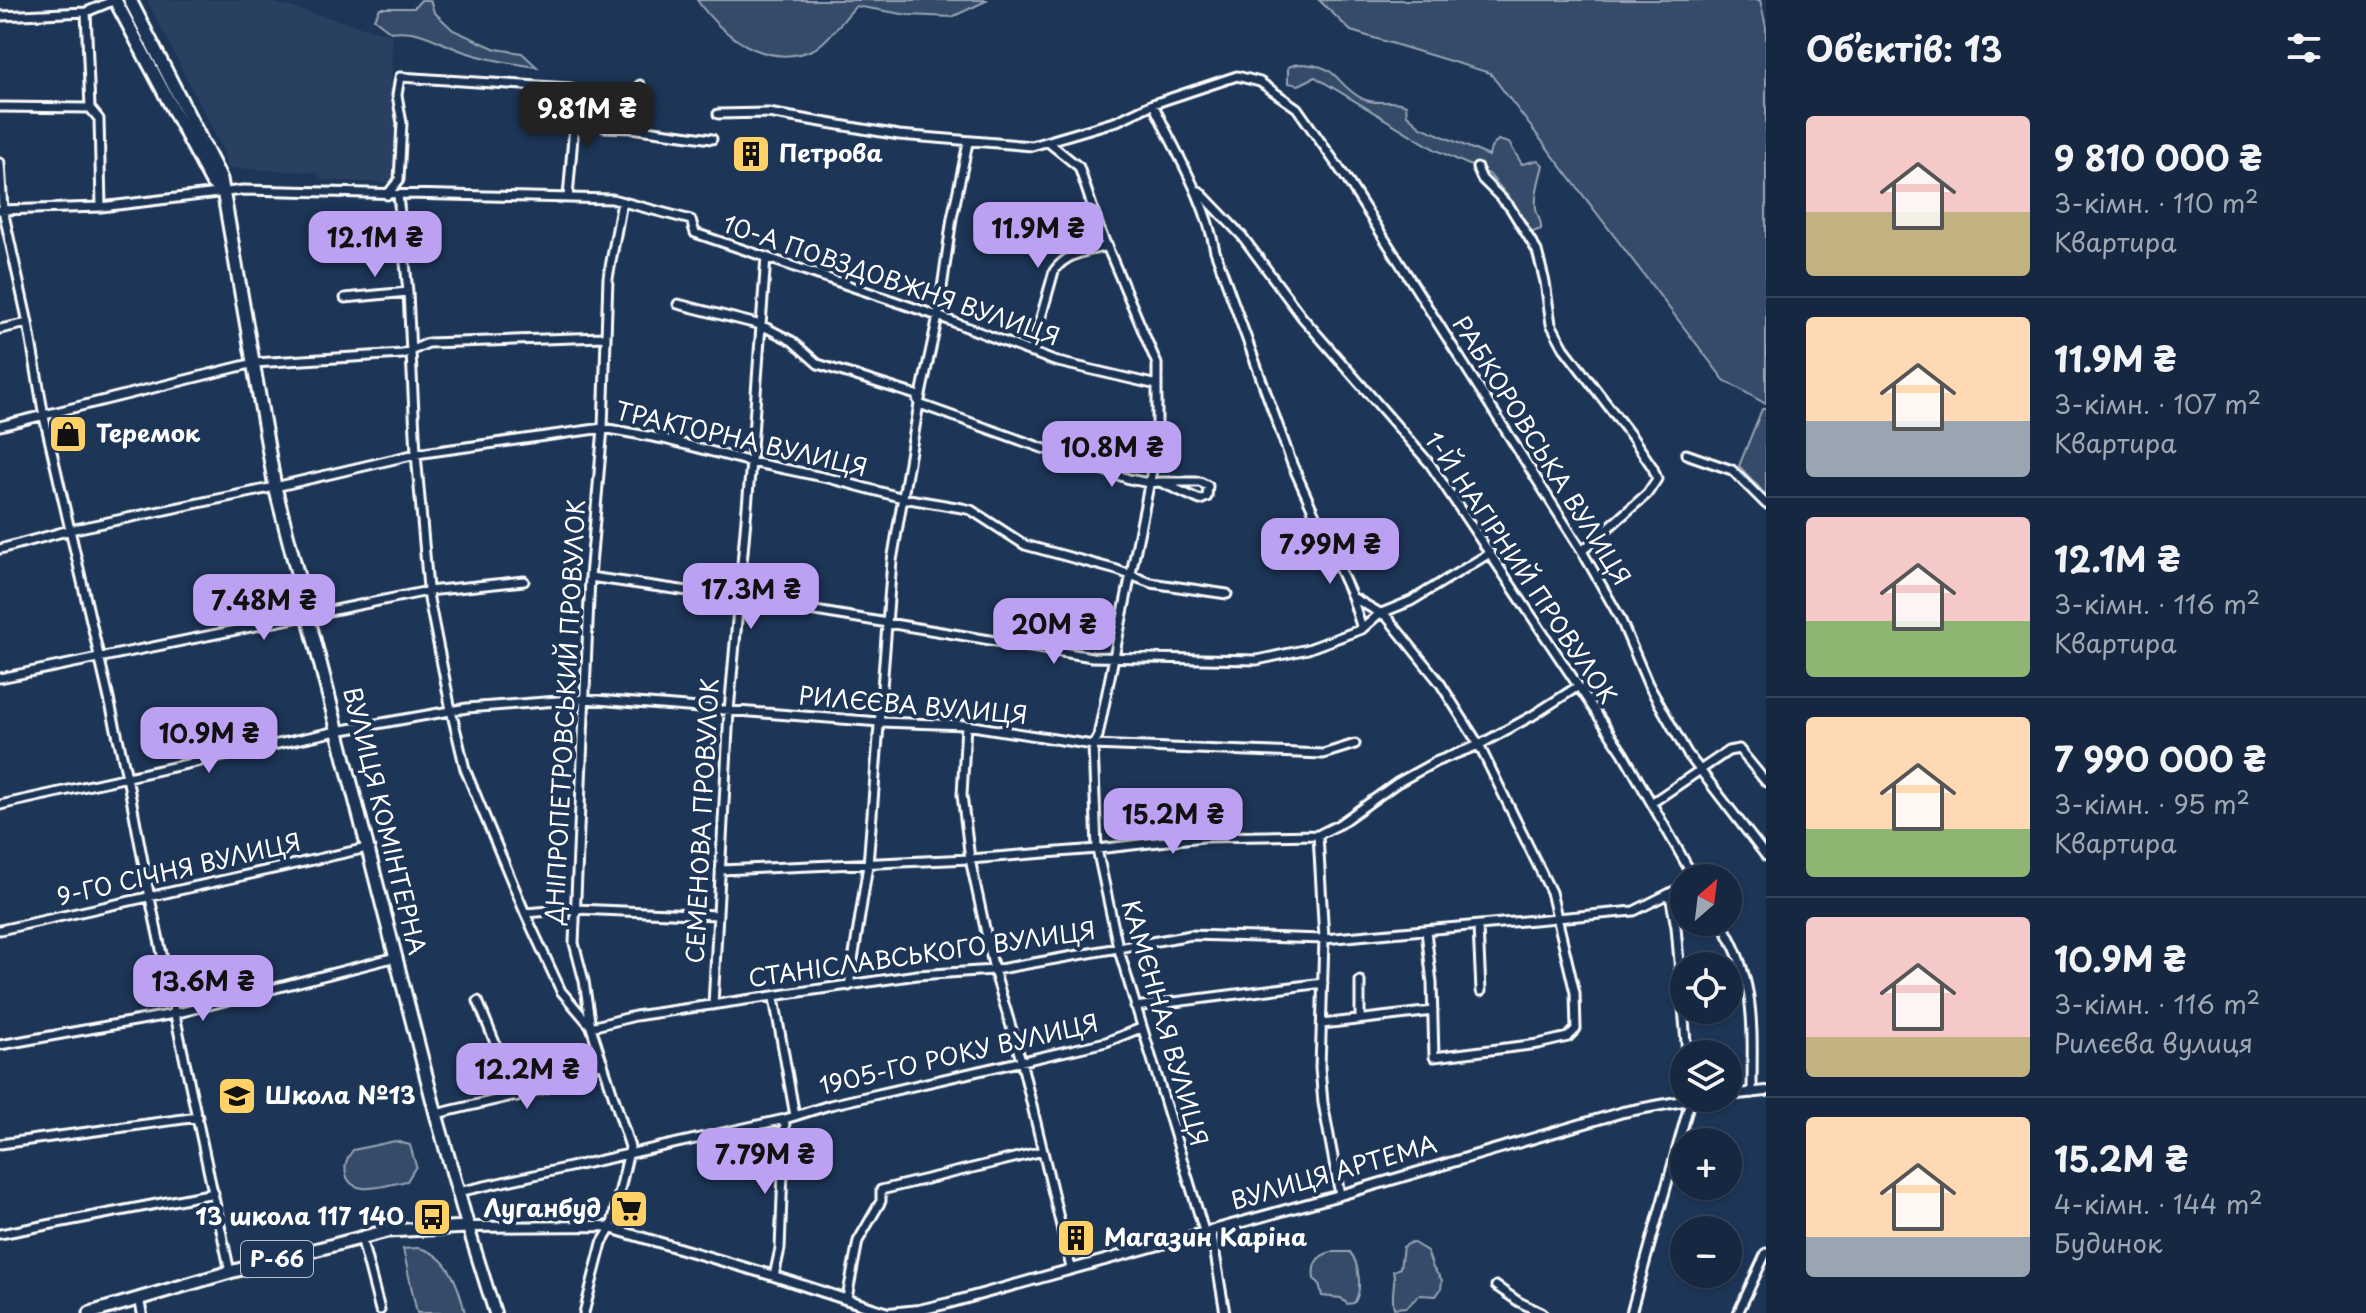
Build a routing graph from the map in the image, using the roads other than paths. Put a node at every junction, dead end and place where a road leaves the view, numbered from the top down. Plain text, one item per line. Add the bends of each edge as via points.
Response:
1 (115, 0) edge
2 (130, 0) edge
3 (86, 12) junction
4 (0, 16) edge
5 (640, 85) dead end
6 (1153, 104) junction
7 (0, 107) edge
8 (90, 108) junction
9 (718, 114) dead end
10 (712, 139) dead end
11 (1048, 142) junction
12 (968, 143) junction
13 (0, 163) edge
14 (1477, 168) dead end
15 (1196, 187) junction
16 (224, 195) junction
17 (387, 195) junction
18 (398, 195) junction
19 (568, 197) junction
20 (622, 202) junction
21 (101, 207) junction
22 (2, 210) edge
23 (1108, 246) junction
24 (766, 257) junction
25 (408, 292) junction
26 (345, 298) dead end
27 (678, 304) dead end
28 (938, 316) junction
29 (28, 323) junction
30 (761, 325) junction
31 (0, 329) edge
32 (604, 337) junction
33 (409, 350) junction
34 (1031, 353) junction
35 (254, 363) junction
36 (1157, 385) junction
37 (919, 404) junction
38 (44, 417) junction
39 (0, 426) edge
40 (603, 428) junction
41 (416, 454) junction
42 (1686, 454) dead end
43 (751, 462) junction
44 (1160, 482) junction
45 (1149, 483) junction
46 (275, 487) junction
47 (903, 498) junction
48 (1766, 504) edge
49 (70, 530) junction
50 (0, 549) edge
51 (1582, 551) junction
52 (1490, 553) junction
53 (1130, 575) junction
54 (590, 577) junction
55 (524, 581) dead end
56 (428, 591) junction
57 (1227, 594) dead end
58 (1352, 597) junction
59 (737, 598) junction
60 (1379, 614) junction
61 (309, 617) junction
62 (887, 624) junction
63 (1362, 629) junction
64 (98, 657) junction
65 (1113, 657) junction
66 (0, 678) edge
67 (1577, 687) junction
68 (584, 699) junction
69 (451, 710) junction
70 (729, 711) junction
71 (880, 722) junction
72 (966, 725) junction
73 (337, 731) junction
74 (1355, 744) dead end
75 (1093, 745) junction
76 (1479, 745) junction
77 (1701, 771) junction
78 (127, 777) junction
79 (1766, 782) edge
80 (1653, 802) junction
81 (0, 805) edge
82 (1318, 835) junction
83 (367, 848) junction
84 (1097, 849) junction
85 (1766, 856) edge
86 (970, 859) junction
87 (1686, 864) edge
88 (868, 865) junction
89 (720, 870) junction
90 (1670, 895) edge
91 (150, 898) junction
92 (576, 909) junction
93 (525, 913) junction
94 (717, 915) junction
95 (1558, 918) junction
96 (1478, 927) junction
97 (0, 930) edge
98 (1426, 931) junction
99 (1677, 936) edge
100 (1730, 936) edge
101 (1324, 939) junction
102 (1118, 947) junction
103 (396, 957) junction
104 (994, 970) junction
105 (1360, 981) dead end
106 (1323, 983) junction
107 (849, 986) junction
108 (1481, 991) dead end
109 (774, 998) junction
110 (478, 1001) dead end
111 (713, 1005) junction
112 (1135, 1007) junction
113 (1433, 1011) junction
114 (174, 1014) junction
115 (1360, 1019) junction
116 (1322, 1024) junction
117 (591, 1027) junction
118 (1141, 1028) junction
119 (1686, 1040) edge
120 (0, 1045) edge
121 (1021, 1060) junction
122 (603, 1062) junction
123 (1766, 1091) edge
124 (1752, 1093) junction
125 (1742, 1094) edge
126 (517, 1097) junction
127 (1670, 1102) edge
128 (1687, 1112) edge
129 (436, 1114) junction
130 (795, 1116) junction
131 (198, 1117) junction
132 (785, 1119) junction
133 (0, 1144) edge
134 (1043, 1151) junction
135 (628, 1153) junction
136 (458, 1192) junction
137 (214, 1193) junction
138 (1340, 1195) junction
139 (468, 1227) junction
140 (611, 1228) junction
141 (1209, 1232) junction
142 (0, 1234) edge
143 (361, 1237) junction
144 (1766, 1253) edge
145 (1071, 1268) junction
146 (230, 1272) junction
147 (774, 1276) junction
148 (1496, 1286) dead end
149 (139, 1298) junction
150 (847, 1298) junction
151 (861, 1303) junction
152 (949, 1303) junction
153 (380, 1310) dead end
154 (90, 1313) edge
155 (142, 1313) edge
156 (495, 1313) edge
157 (584, 1313) edge
158 (854, 1313) edge
159 (863, 1313) edge
160 (888, 1313) edge
161 (951, 1313) edge
162 (1225, 1313) edge
163 (1542, 1313) edge
164 (1631, 1313) edge
165 (1738, 1313) edge

1 - 3 street
1 - 16 main road via 212,183
2 - 16 main road via 221,179
3 - 4 street
3 - 8 street
5 - 10 street via 638,115 605,112 604,127
6 - 11 street
6 - 15 street
6 - 51 street, РАБКОРОВСЬКА ВУЛИЦЯ via 1237,76 1260,82 1297,108
7 - 8 street
8 - 21 street via 99,119
9 - 12 street via 768,113
11 - 12 street
11 - 23 street, КАМЄННАЯ ВУЛИЦЯ via 1079,167
12 - 28 street
13 - 22 street
14 - 51 street via 1537,251 1551,324 1564,348 1657,479
15 - 52 street, 1-Й НАГІРНИЙ ПРОВУЛОК via 1430,464
15 - 58 street via 1292,464
16 - 17 street, 10-А ПОВЗДОВЖНЯ ВУЛИЦЯ via 243,190
16 - 21 street, 10-А ПОВЗДОВЖНЯ ВУЛИЦЯ
16 - 35 main road, ВУЛИЦЯ КОМІНТЕРНА
17 - 18 street, 10-А ПОВЗДОВЖНЯ ВУЛИЦЯ
17 - 19 street via 399,180 400,77 570,88 576,101
18 - 19 street, 10-А ПОВЗДОВЖНЯ ВУЛИЦЯ
18 - 25 street, ДНІПРОПЕТРОВСЬКИЙ ПРОВУЛОК
19 - 20 street, 10-А ПОВЗДОВЖНЯ ВУЛИЦЯ
20 - 24 street, 10-А ПОВЗДОВЖНЯ ВУЛИЦЯ via 691,220 695,233
20 - 32 street, ДНІПРОПЕТРОВСЬКИЙ ПРОВУЛОК
21 - 22 street, 10-А ПОВЗДОВЖНЯ ВУЛИЦЯ
22 - 29 street
23 - 34 street via 1061,261
23 - 36 street, КАМЄННАЯ ВУЛИЦЯ via 1157,364
24 - 28 street, 10-А ПОВЗДОВЖНЯ ВУЛИЦЯ
24 - 30 street, СЕМЕНОВА ПРОВУЛОК
25 - 26 street
25 - 33 street, ДНІПРОПЕТРОВСЬКИЙ ПРОВУЛОК
27 - 30 street
28 - 34 street, 10-А ПОВЗДОВЖНЯ ВУЛИЦЯ
28 - 37 street
29 - 31 street
29 - 38 street
30 - 37 street via 792,341 818,364 916,395
30 - 43 street, СЕМЕНОВА ПРОВУЛОК
32 - 33 street via 428,343
32 - 40 street, ДНІПРОПЕТРОВСЬКИЙ ПРОВУЛОК
33 - 35 street
33 - 41 street, ДНІПРОПЕТРОВСЬКИЙ ПРОВУЛОК
34 - 36 street, 10-А ПОВЗДОВЖНЯ ВУЛИЦЯ
35 - 38 street
35 - 46 main road, ВУЛИЦЯ КОМІНТЕРНА
36 - 45 street, КАМЄННАЯ ВУЛИЦЯ via 1157,446
37 - 45 street
37 - 47 street
38 - 39 street
38 - 49 street
40 - 41 street, ТРАКТОРНА ВУЛИЦЯ
40 - 43 street, ТРАКТОРНА ВУЛИЦЯ
40 - 54 street, ДНІПРОПЕТРОВСЬКИЙ ПРОВУЛОК
41 - 46 street, ТРАКТОРНА ВУЛИЦЯ
41 - 56 street, ДНІПРОПЕТРОВСЬКИЙ ПРОВУЛОК
42 - 48 street via 1732,470
43 - 47 street, ТРАКТОРНА ВУЛИЦЯ
43 - 59 street, СЕМЕНОВА ПРОВУЛОК
44 - 44 street via 1200,500 1207,497 1208,486 1200,482
44 - 45 street
45 - 53 street, КАМЄННАЯ ВУЛИЦЯ
46 - 49 street, ТРАКТОРНА ВУЛИЦЯ
46 - 61 main road, ВУЛИЦЯ КОМІНТЕРНА
47 - 53 street, ТРАКТОРНА ВУЛИЦЯ via 971,510 1025,545
47 - 62 street
49 - 50 street, ТРАКТОРНА ВУЛИЦЯ
49 - 64 street
51 - 77 street, РАБКОРОВСЬКА ВУЛИЦЯ via 1620,618 1648,684
52 - 60 street via 1411,601
52 - 67 street, 1-Й НАГІРНИЙ ПРОВУЛОК
53 - 57 street, ТРАКТОРНА ВУЛИЦЯ
53 - 65 street, КАМЄННАЯ ВУЛИЦЯ
54 - 59 street
54 - 68 street, ДНІПРОПЕТРОВСЬКИЙ ПРОВУЛОК
55 - 56 street
56 - 61 street
56 - 69 street, ДНІПРОПЕТРОВСЬКИЙ ПРОВУЛОК
58 - 60 street
58 - 63 street
59 - 62 street
59 - 70 street, СЕМЕНОВА ПРОВУЛОК
60 - 63 street
60 - 76 street via 1387,617 1440,683
61 - 64 street
61 - 73 main road, ВУЛИЦЯ КОМІНТЕРНА
62 - 65 street
62 - 71 street
63 - 65 street via 1257,660
64 - 66 street
64 - 78 street
65 - 75 street, КАМЄННАЯ ВУЛИЦЯ
67 - 76 street
67 - 80 street, 1-Й НАГІРНИЙ ПРОВУЛОК
68 - 69 street, РИЛЄЄВА ВУЛИЦЯ
68 - 70 street, РИЛЄЄВА ВУЛИЦЯ
68 - 92 street, ДНІПРОПЕТРОВСЬКИЙ ПРОВУЛОК
69 - 73 street, РИЛЄЄВА ВУЛИЦЯ
69 - 93 street, ДНІПРОПЕТРОВСЬКИЙ ПРОВУЛОК via 465,769
70 - 71 street, РИЛЄЄВА ВУЛИЦЯ
70 - 89 street, СЕМЕНОВА ПРОВУЛОК
71 - 72 street, РИЛЄЄВА ВУЛИЦЯ
71 - 88 street
72 - 75 street, РИЛЄЄВА ВУЛИЦЯ
72 - 86 street via 962,795
73 - 78 street
73 - 83 main road, ВУЛИЦЯ КОМІНТЕРНА
74 - 75 street, РИЛЄЄВА ВУЛИЦЯ via 1323,754
75 - 84 street, КАМЄННАЯ ВУЛИЦЯ
76 - 82 street via 1397,783
76 - 95 street via 1551,892
77 - 79 street via 1739,749
77 - 80 street
77 - 85 street, РАБКОРОВСЬКА ВУЛИЦЯ
78 - 81 street
78 - 91 street
80 - 87 street, 1-Й НАГІРНИЙ ПРОВУЛОК
82 - 84 street via 1203,837
82 - 101 street
83 - 91 street, 9-ГО СІЧНЯ ВУЛИЦЯ
83 - 103 main road, ВУЛИЦЯ КОМІНТЕРНА
84 - 86 street
84 - 102 street, КАМЄННАЯ ВУЛИЦЯ
86 - 88 street
86 - 104 street
88 - 89 street
88 - 107 street
89 - 94 street, СЕМЕНОВА ПРОВУЛОК
90 - 95 street, СТАНІСЛАВСЬКОГО ВУЛИЦЯ via 1634,911
91 - 97 street, 9-ГО СІЧНЯ ВУЛИЦЯ
91 - 114 street
92 - 93 street
92 - 94 street
92 - 117 street, ДНІПРОПЕТРОВСЬКИЙ ПРОВУЛОК via 574,943
93 - 117 street, ДНІПРОПЕТРОВСЬКИЙ ПРОВУЛОК via 561,991
94 - 111 street, СЕМЕНОВА ПРОВУЛОК
95 - 96 street, СТАНІСЛАВСЬКОГО ВУЛИЦЯ
95 - 113 street via 1575,993 1576,1029 1568,1037 1434,1057
96 - 98 street, СТАНІСЛАВСЬКОГО ВУЛИЦЯ
96 - 108 street
98 - 101 street, СТАНІСЛАВСЬКОГО ВУЛИЦЯ
98 - 113 street
99 - 119 street
100 - 124 street via 1752,1007
101 - 102 street, СТАНІСЛАВСЬКОГО ВУЛИЦЯ via 1191,935
101 - 106 street
102 - 104 street, СТАНІСЛАВСЬКОГО ВУЛИЦЯ
102 - 112 street, КАМЄННАЯ ВУЛИЦЯ
103 - 114 street
103 - 129 main road, ВУЛИЦЯ КОМІНТЕРНА
104 - 107 street, СТАНІСЛАВСЬКОГО ВУЛИЦЯ
104 - 121 street
105 - 115 street
106 - 112 street
106 - 116 street
107 - 109 street, СТАНІСЛАВСЬКОГО ВУЛИЦЯ
109 - 111 street, СТАНІСЛАВСЬКОГО ВУЛИЦЯ
109 - 130 street
110 - 126 street
111 - 117 street, СТАНІСЛАВСЬКОГО ВУЛИЦЯ
112 - 118 street, КАМЄННАЯ ВУЛИЦЯ
113 - 115 street
114 - 120 street
114 - 131 street
115 - 116 street
116 - 138 street via 1323,1103
117 - 122 street
118 - 121 street, 1905-ГО РОКУ ВУЛИЦЯ via 1106,1042
118 - 141 street, КАМЄННАЯ ВУЛИЦЯ
121 - 130 street, 1905-ГО РОКУ ВУЛИЦЯ
121 - 134 street
122 - 126 street
122 - 135 street
123 - 124 street
124 - 125 street
126 - 129 street
127 - 138 street, ВУЛИЦЯ АРТЕМА
128 - 164 street
129 - 136 main road, ВУЛИЦЯ КОМІНТЕРНА
130 - 132 street, 1905-ГО РОКУ ВУЛИЦЯ
131 - 133 street
131 - 137 street
132 - 135 street, 1905-ГО РОКУ ВУЛИЦЯ
132 - 147 street via 780,1249
134 - 145 street
134 - 150 street via 881,1190 881,1201 858,1241
135 - 136 street, 1905-ГО РОКУ ВУЛИЦЯ
135 - 140 street
136 - 139 main road, ВУЛИЦЯ КОМІНТЕРНА
137 - 142 street
137 - 146 street
138 - 141 street, ВУЛИЦЯ АРТЕМА
139 - 140 street, ВУЛИЦЯ АРТЕМА
139 - 143 main road, ВУЛИЦЯ АРТЕМА / Р-66 via 411,1228
139 - 156 main road, ВУЛИЦЯ КОМІНТЕРНА
140 - 147 street, ВУЛИЦЯ АРТЕМА
140 - 157 street via 602,1243
141 - 145 street, ВУЛИЦЯ АРТЕМА
141 - 162 street, КАМЄННАЯ ВУЛИЦЯ
143 - 146 main road, ВУЛИЦЯ АРТЕМА / Р-66
143 - 153 street
144 - 165 street
145 - 152 street, ВУЛИЦЯ АРТЕМА
146 - 149 main road, ВУЛИЦЯ АРТЕМА / Р-66
147 - 150 street, ВУЛИЦЯ АРТЕМА
148 - 163 street
149 - 154 main road, ВУЛИЦЯ АРТЕМА / Р-66
149 - 155 street
150 - 151 street, ВУЛИЦЯ АРТЕМА
151 - 158 street
151 - 159 street
151 - 160 street, ВУЛИЦЯ АРТЕМА
152 - 160 street, ВУЛИЦЯ АРТЕМА
152 - 161 street

